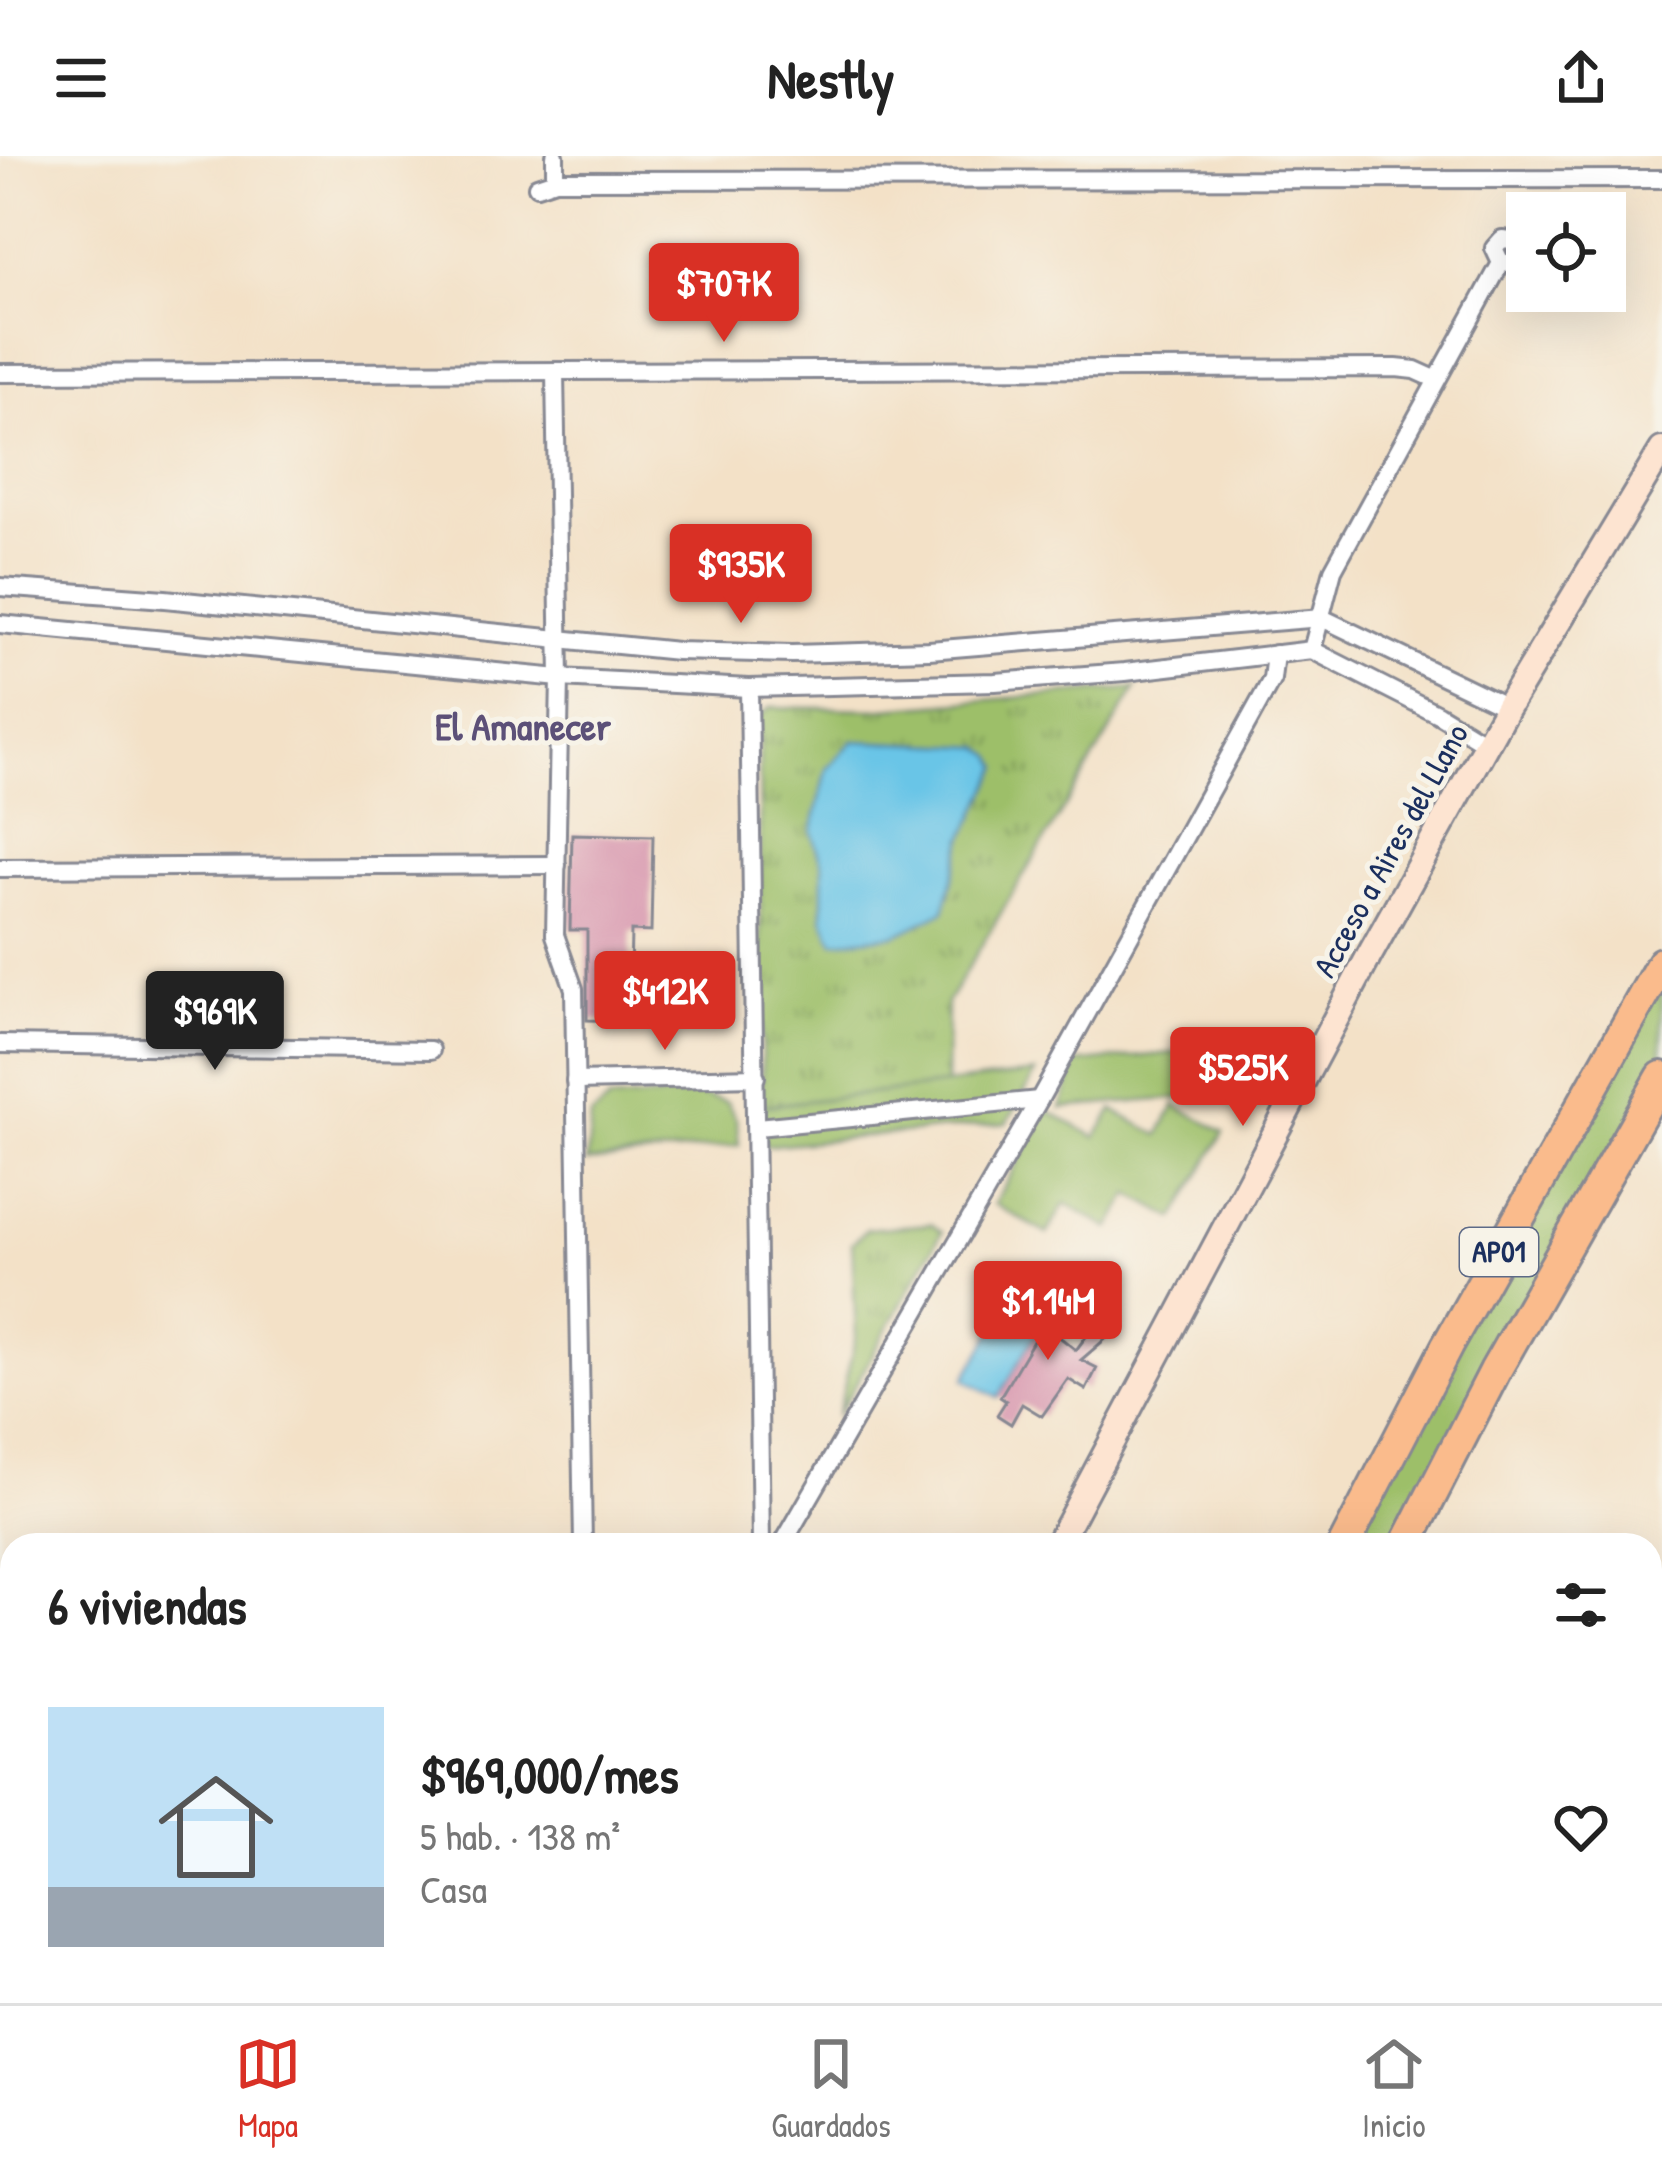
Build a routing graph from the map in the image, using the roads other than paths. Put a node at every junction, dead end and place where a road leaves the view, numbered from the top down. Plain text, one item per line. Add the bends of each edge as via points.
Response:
1 (555, 156) edge
2 (1662, 178) edge
3 (1501, 263) dead end
4 (556, 372) junction
5 (0, 373) edge
6 (1435, 379) junction
7 (1662, 450) edge
8 (0, 587) edge
9 (1322, 618) junction
10 (0, 624) edge
11 (557, 641) junction
12 (1312, 650) junction
13 (1275, 654) junction
14 (560, 678) junction
15 (749, 688) junction
16 (1507, 707) junction
17 (1487, 744) junction
18 (557, 865) junction
19 (0, 868) edge
20 (1662, 963) edge
21 (0, 1044) edge
22 (431, 1050) dead end
23 (756, 1077) junction
24 (1662, 1078) edge
25 (575, 1081) junction
26 (1039, 1100) junction
27 (757, 1127) junction
28 (583, 1533) edge
29 (761, 1533) edge
30 (789, 1533) edge
31 (1063, 1533) edge
32 (1350, 1533) edge
33 (1412, 1533) edge

1 - 2 street via 546,183
3 - 6 street
4 - 5 street
4 - 6 street via 1396,368
4 - 11 street
6 - 9 street via 1333,570
7 - 16 street, Acceso a Aires del Llano
8 - 11 street
9 - 11 street via 861,652
9 - 12 street
9 - 16 street
10 - 14 street
11 - 14 street
12 - 13 street
12 - 17 street
13 - 15 street via 994,682
13 - 26 street via 1272,679
14 - 15 street
14 - 18 street
15 - 23 street
16 - 17 street, Acceso a Aires del Llano
17 - 31 street, Acceso a Aires del Llano
18 - 19 street
18 - 25 street via 555,935 574,989
20 - 32 highway, AP01
21 - 22 street
23 - 25 street
23 - 27 street
24 - 33 highway, AP01
25 - 28 street
26 - 27 street
26 - 30 street
27 - 29 street

